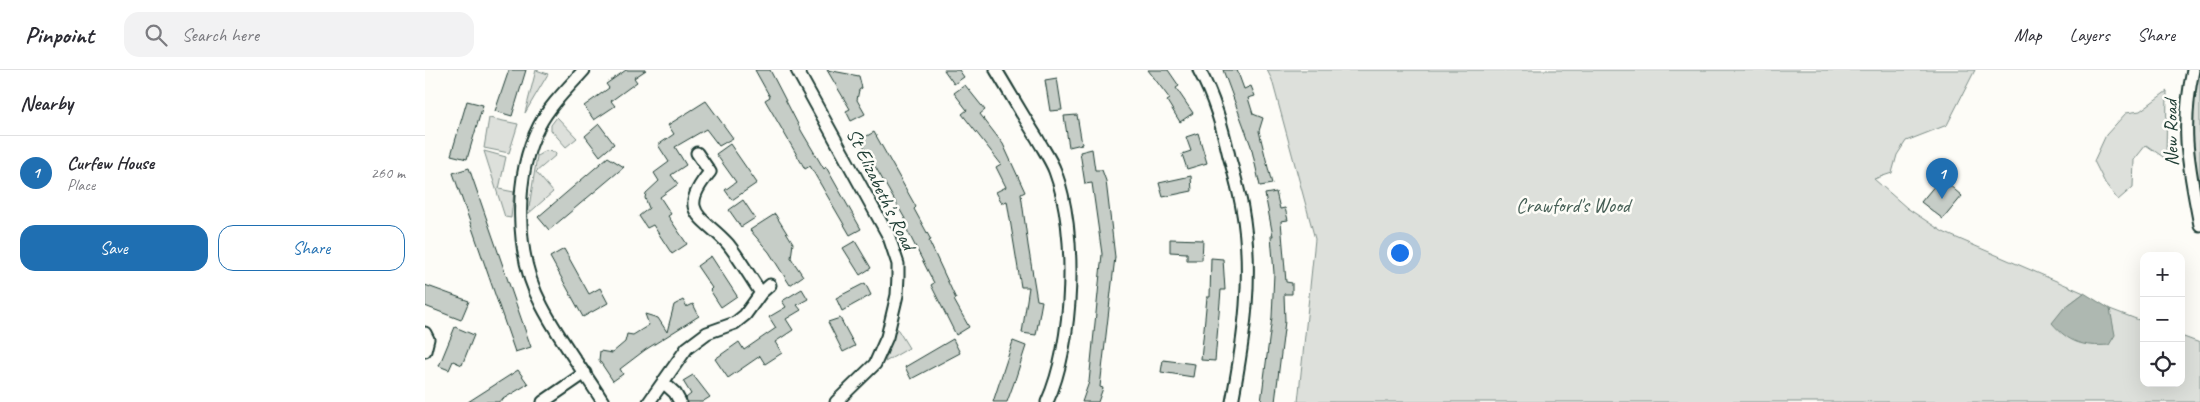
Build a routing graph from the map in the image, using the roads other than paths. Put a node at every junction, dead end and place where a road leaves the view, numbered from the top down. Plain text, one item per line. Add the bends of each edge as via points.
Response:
1 (584, 70) edge
2 (797, 70) edge
3 (996, 70) edge
4 (1199, 70) edge
5 (2193, 70) edge
6 (697, 153) dead end
7 (2200, 225) edge
8 (771, 285) dead end
9 (761, 293) junction
10 (429, 333) edge
11 (425, 352) edge
12 (585, 374) junction
13 (664, 383) junction
14 (543, 402) edge
15 (603, 402) edge
16 (649, 402) edge
17 (680, 402) edge
18 (836, 402) edge
19 (1047, 402) edge
20 (1232, 402) edge

1 - 12 street via 546,114 535,134 523,184 520,221 523,248 541,306
2 - 18 street, St Elizabeth's Road via 889,238 898,264 897,295 882,352 869,371
3 - 19 street via 1055,169 1062,193 1070,284 1065,340
4 - 20 street via 1218,114 1227,147 1242,209 1247,252 1247,294
5 - 7 street, New Road via 2185,112 2186,150
6 - 9 street via 710,172 696,192 696,211 700,219 728,244
8 - 9 street
9 - 13 street via 735,323 707,333 687,348
10 - 11 street
12 - 14 street
12 - 15 street
13 - 16 street
13 - 17 street

